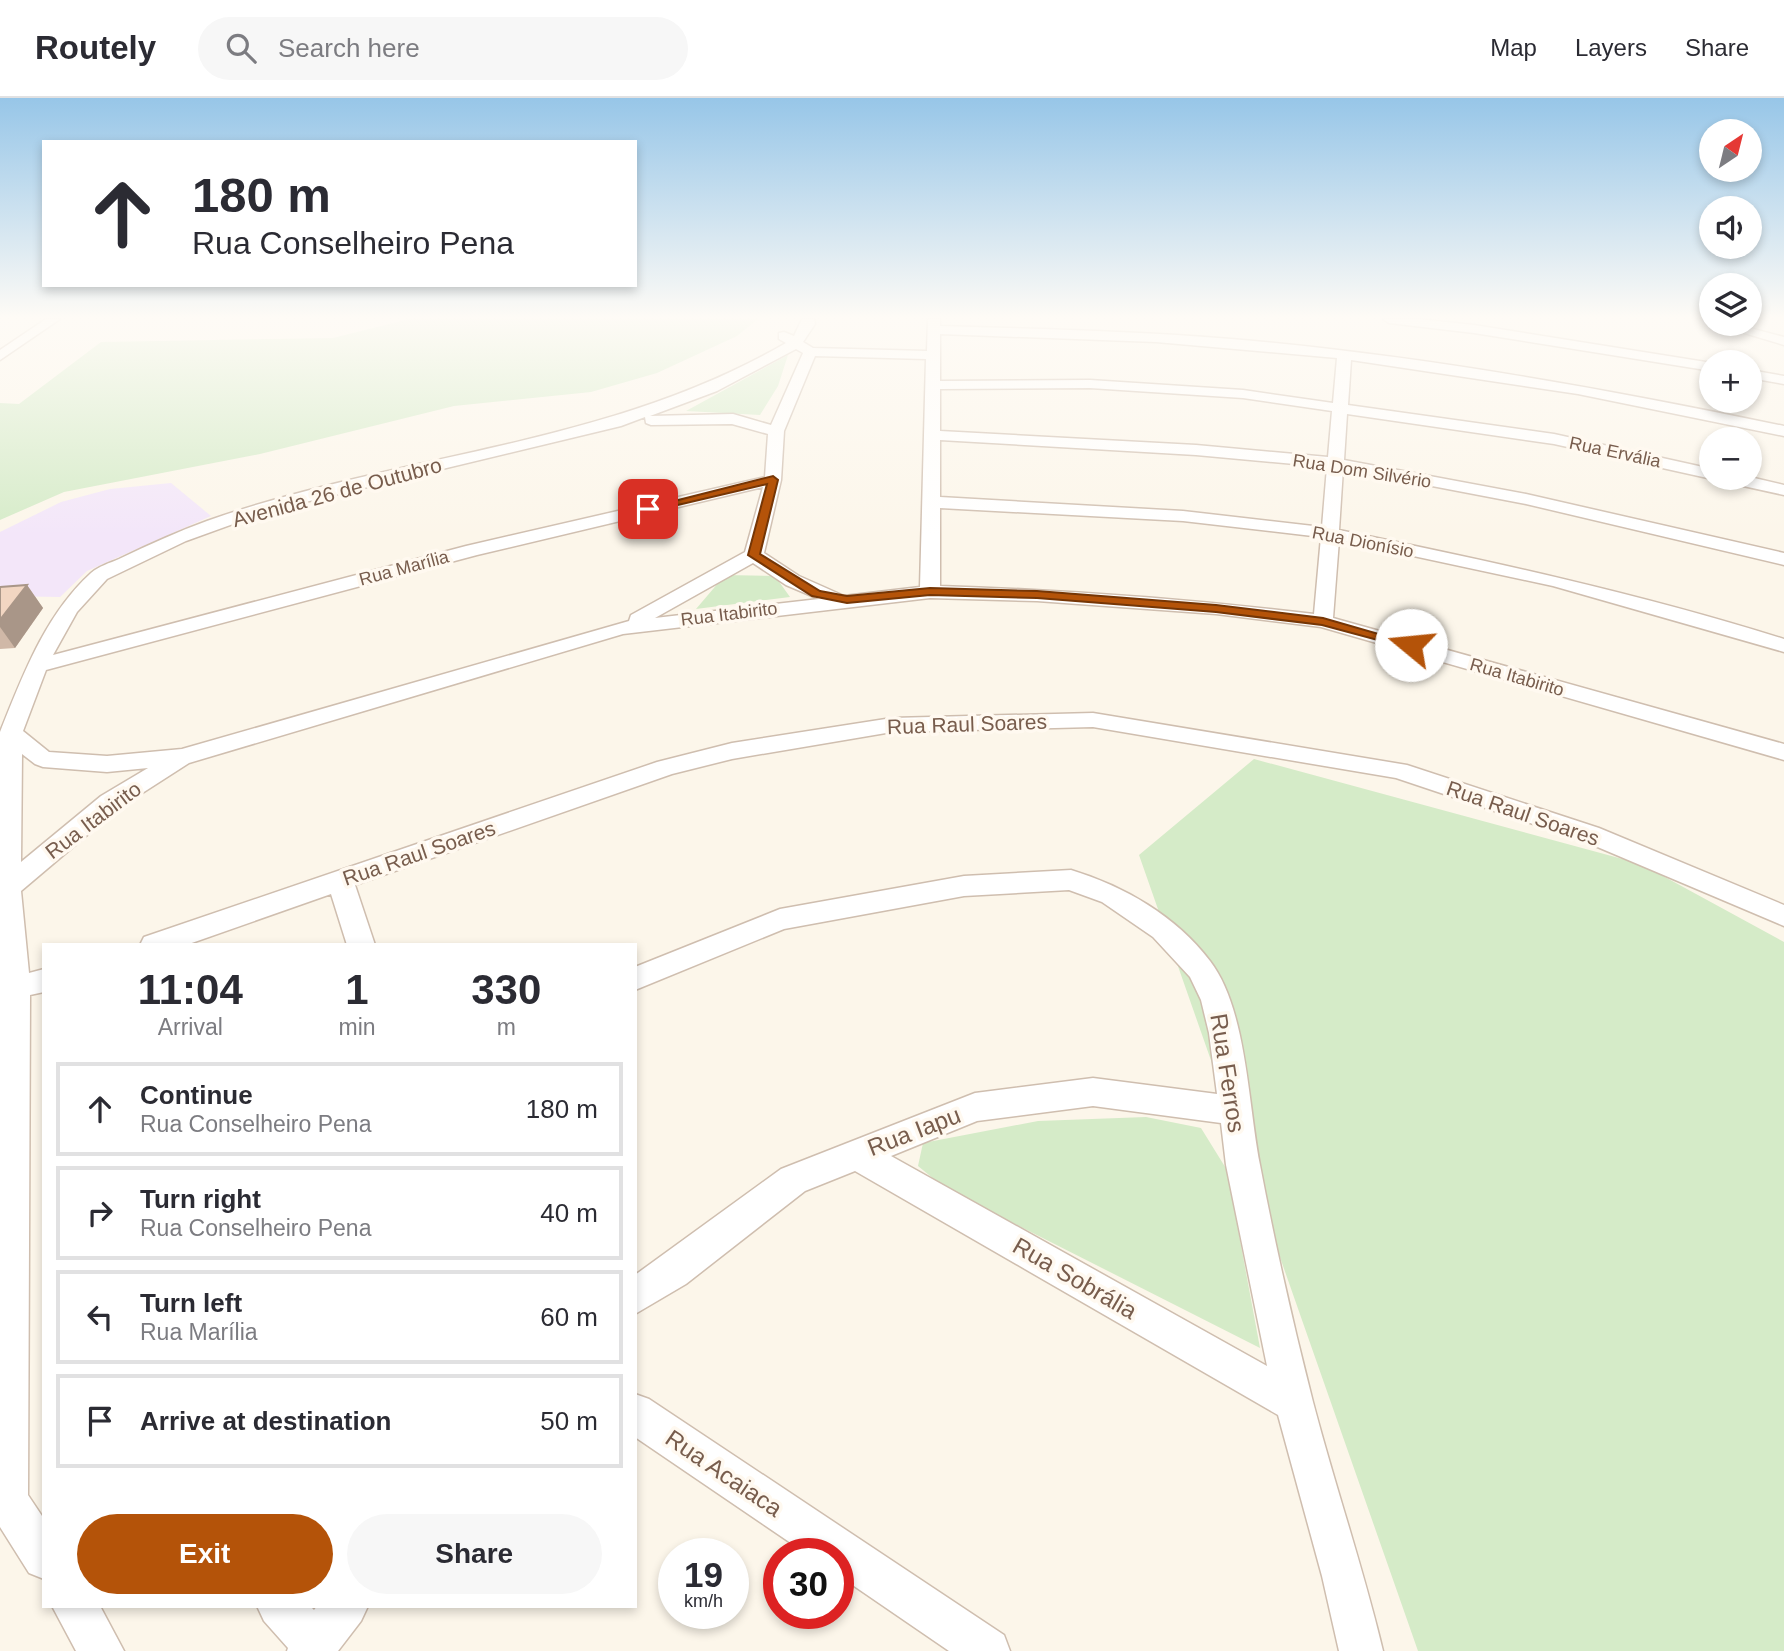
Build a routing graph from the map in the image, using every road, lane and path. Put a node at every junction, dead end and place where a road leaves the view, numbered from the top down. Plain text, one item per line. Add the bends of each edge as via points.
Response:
1 (702, 391) edge
2 (793, 391) edge
3 (933, 391) edge
4 (1204, 391) edge
5 (1341, 391) edge
6 (1598, 391) edge
7 (1340, 406) junction
8 (621, 421) junction
9 (776, 431) junction
10 (1784, 431) edge
11 (932, 435) junction
12 (1335, 463) junction
13 (1699, 471) edge
14 (773, 480) junction
15 (1762, 485) edge
16 (1784, 490) edge
17 (931, 502) junction
18 (1330, 533) junction
19 (754, 555) junction
20 (1784, 559) edge
21 (930, 592) junction
22 (847, 600) junction
23 (1323, 621) junction
24 (621, 628) junction
25 (1784, 646) edge
26 (37, 666) junction
27 (11, 733) junction
28 (1784, 752) edge
29 (183, 757) junction
30 (340, 880) junction
31 (7, 888) junction
32 (1784, 916) edge
33 (160, 943) edge
34 (360, 943) edge
35 (637, 978) edge
36 (30, 984) edge
37 (1235, 1111) junction
38 (855, 1153) junction
39 (637, 1295) edge
40 (1294, 1403) junction
41 (637, 1414) edge
42 (42, 1555) edge
43 (75, 1608) edge
44 (281, 1608) edge
45 (344, 1608) edge
46 (312, 1648) edge
47 (103, 1651) edge
48 (988, 1651) edge
49 (1362, 1651) edge

1 - 8 street, Avenida 26 de Outubro
2 - 9 street
3 - 11 street
4 - 7 street, Rua Ervália
5 - 7 street
6 - 10 street
7 - 12 street
7 - 13 street, Rua Ervália via 1554,439
8 - 9 street via 733,419
8 - 26 street, Avenida 26 de Outubro via 266,506 180,537 100,575 68,610
9 - 14 street
11 - 12 street, Rua Dom Silvério
11 - 17 street
12 - 18 street
12 - 20 street, Rua Dom Silvério via 1526,499
14 - 19 street
14 - 26 street, Rua Marília via 473,550
15 - 16 street
17 - 18 street, Rua Dionísio via 1182,516
17 - 21 street
18 - 23 street
18 - 25 street, Rua Dionísio via 1556,581
19 - 22 street via 817,593
19 - 24 street, Rua Itabirito
21 - 22 street, Rua Itabirito
21 - 23 street, Rua Itabirito via 1216,608
22 - 24 street, Rua Itabirito
23 - 28 street, Rua Itabirito
24 - 29 street, Rua Itabirito
26 - 27 street, Avenida 26 de Outubro
27 - 29 street, Rua Itabirito via 43,759 107,764
27 - 31 street, Avenida 26 de Outubro
29 - 31 street, Rua Itabirito via 110,802
30 - 32 street, Rua Raul Soares via 665,768 732,751 892,725 1093,720 1399,771 1590,834
30 - 33 street, Rua Raul Soares
30 - 34 street
31 - 36 street, Avenida 26 de Outubro
35 - 37 street, Rua Ferros via 780,919 964,886 1071,880 1111,895 1164,930 1201,970 1216,1000
36 - 42 street, Avenida 26 de Outubro via 7,1500
37 - 38 street, Rua Iapu via 1093,1092 975,1107
37 - 40 street, Rua Ferros
38 - 39 street, Rua Iapu via 793,1180
38 - 40 street, Rua Sobrália
40 - 49 street, Rua Ferros
41 - 48 street, Rua Acaiaca
43 - 47 street
44 - 46 street
45 - 46 street

